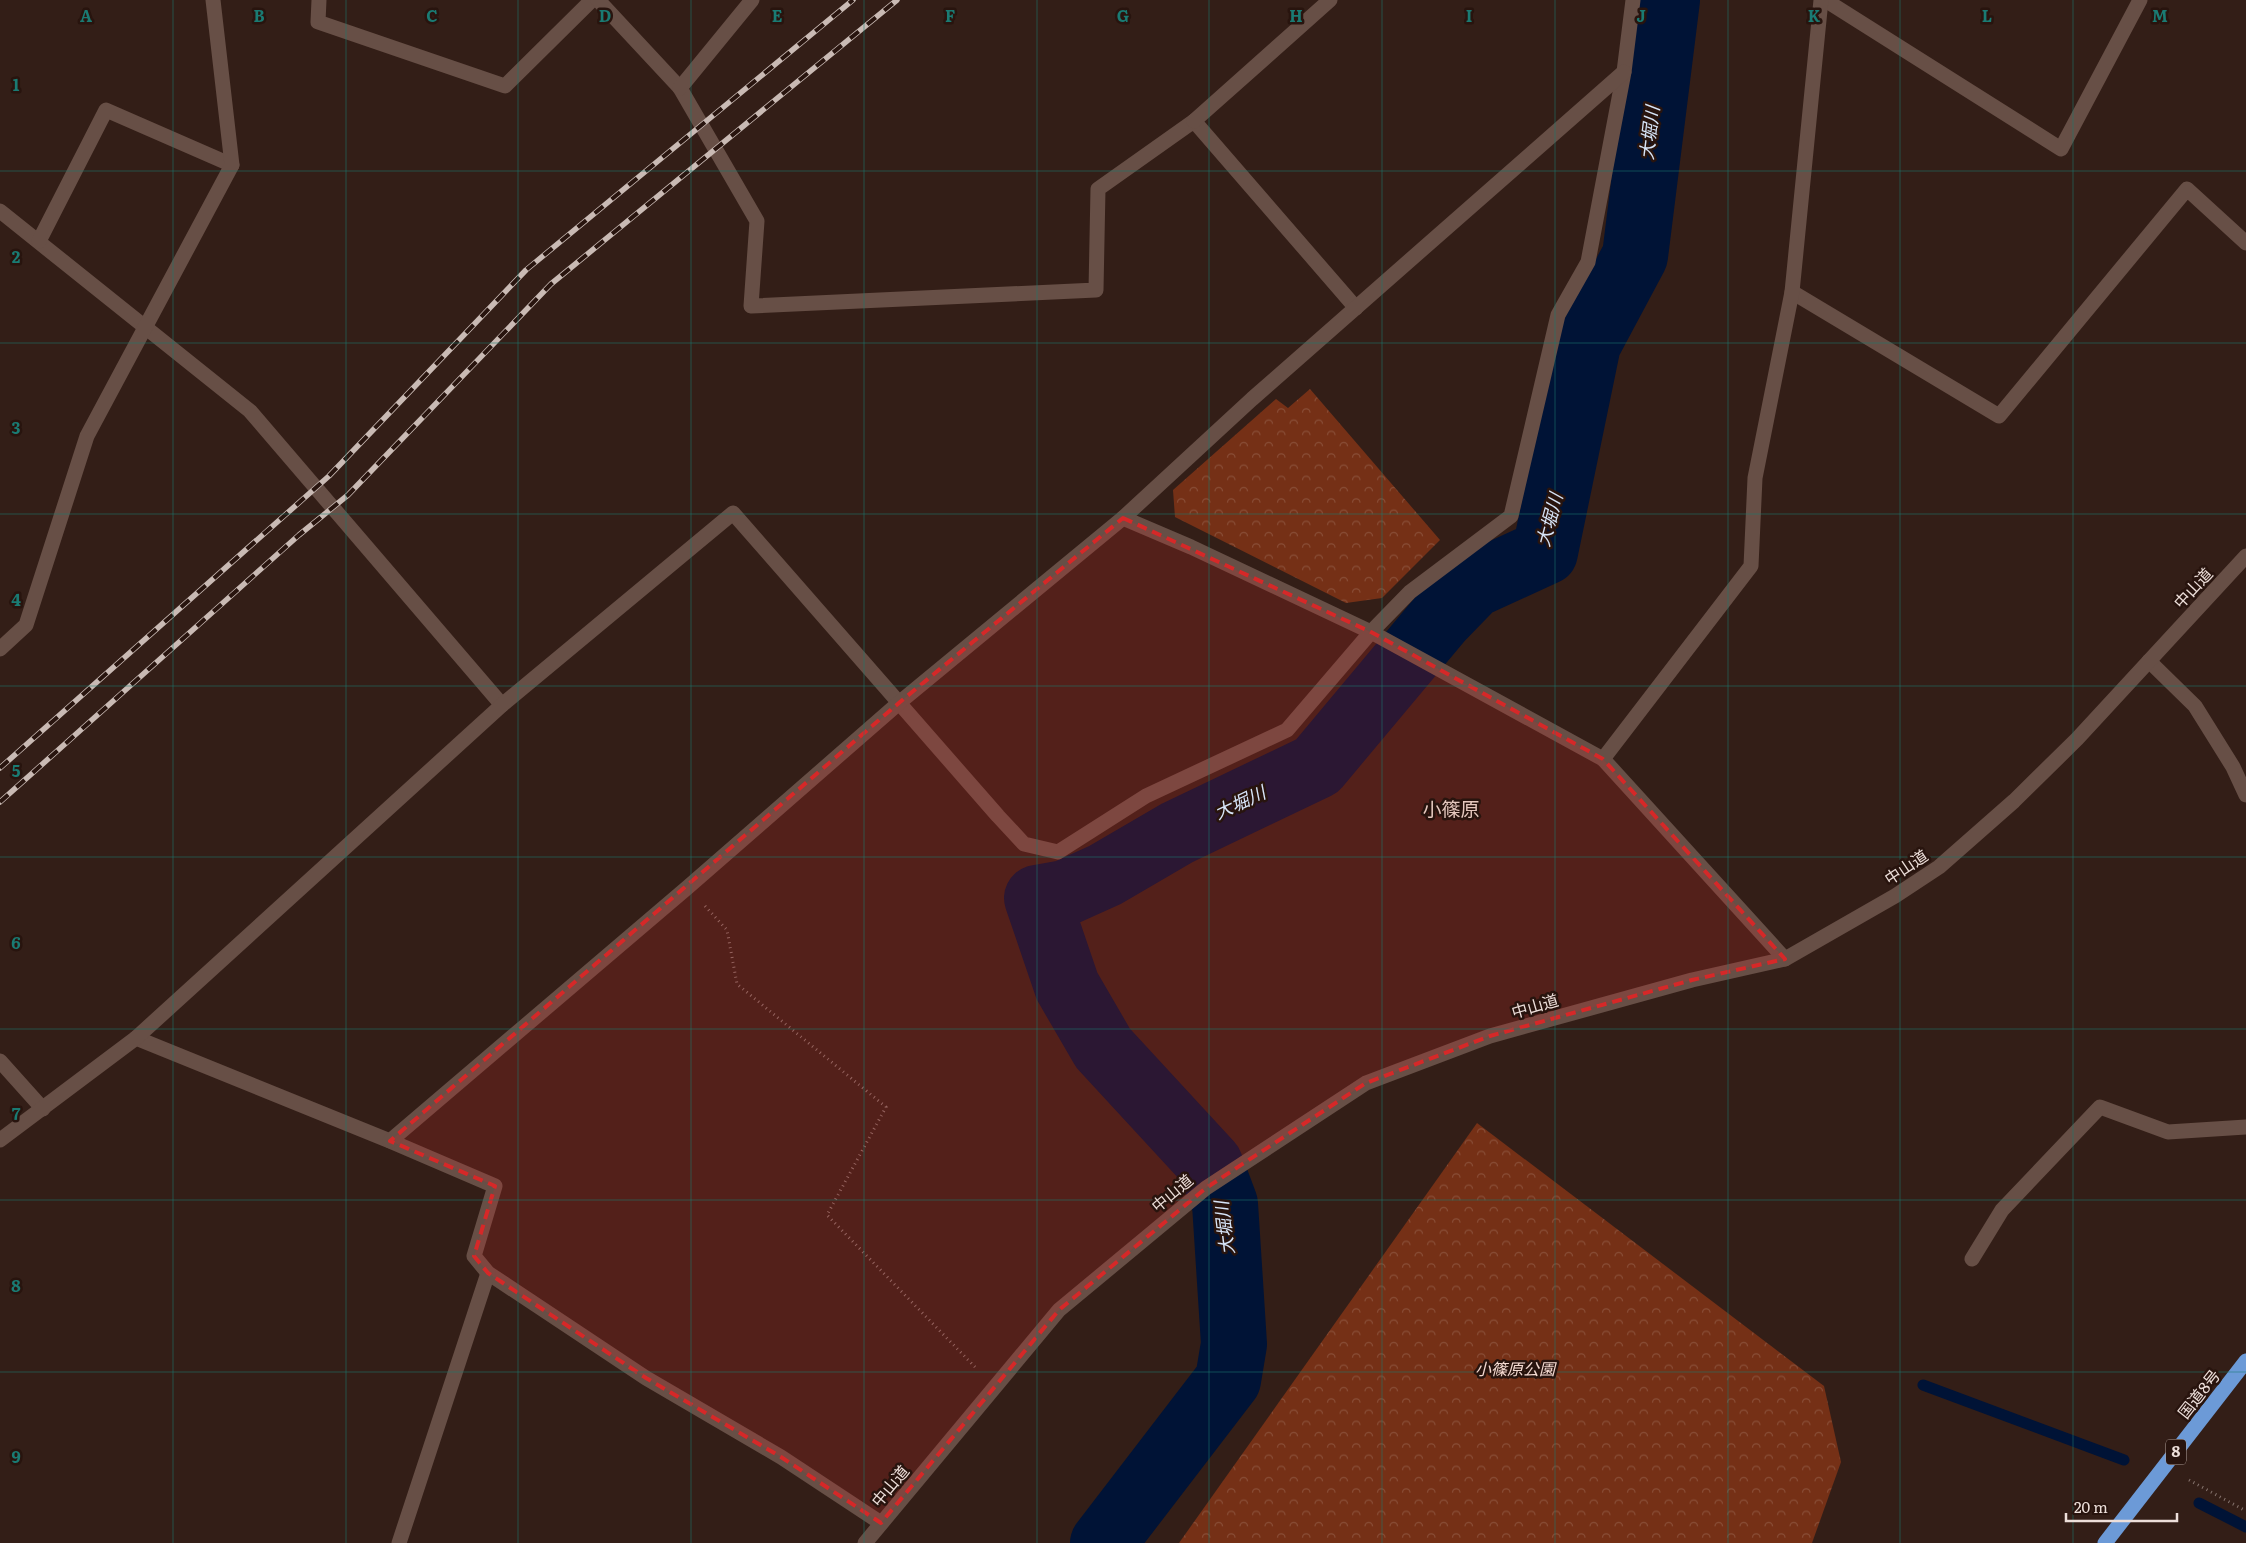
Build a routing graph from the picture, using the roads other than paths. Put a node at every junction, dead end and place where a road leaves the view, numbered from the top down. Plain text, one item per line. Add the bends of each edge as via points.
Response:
1 (213, 0) edge
2 (319, 0) edge
3 (592, 0) edge
4 (598, 0) edge
5 (752, 0) edge
6 (1330, 0) edge
7 (1634, 0) edge
8 (1821, 0) edge
9 (1825, 0) edge
10 (2140, 0) edge
11 (1624, 72) junction
12 (680, 88) junction
13 (1194, 121) junction
14 (232, 165) junction
15 (0, 211) edge
16 (39, 241) junction
17 (2246, 243) edge
18 (1792, 292) junction
19 (1356, 308) junction
20 (145, 326) junction
21 (1123, 518) junction
22 (2246, 556) edge
23 (1372, 632) junction
24 (0, 648) edge
25 (2149, 661) junction
26 (900, 702) junction
27 (502, 705) junction
28 (1603, 759) junction
29 (2246, 795) edge
30 (1785, 959) junction
31 (136, 1038) junction
32 (0, 1061) edge
33 (44, 1109) junction
34 (2246, 1127) edge
35 (0, 1140) edge
36 (390, 1141) junction
37 (1972, 1259) dead end
38 (488, 1273) junction
39 (2246, 1361) edge
40 (882, 1523) junction
41 (399, 1543) edge
42 (865, 1543) edge
43 (2106, 1543) edge

1 - 14 street
2 - 3 street via 318,22 504,86
4 - 12 street
5 - 12 street
6 - 13 street
7 - 11 street
8 - 18 street
9 - 10 street via 2061,149
11 - 19 street
11 - 23 street via 1588,262 1558,315 1512,516 1410,592
12 - 13 street via 757,222 751,306 1096,290 1098,189
13 - 19 street
14 - 16 street via 106,110
14 - 20 street
15 - 16 street
16 - 20 street
17 - 18 street via 2187,189 1999,416
18 - 28 street via 1755,478 1751,566
19 - 21 street
20 - 24 street via 87,436 26,625
20 - 27 street via 250,412
21 - 23 street
21 - 26 street
22 - 25 street, 中山道
23 - 26 street via 1287,730 1146,796 1058,852 1024,844
23 - 28 street
25 - 29 street via 2195,706 2233,767
25 - 30 street, 中山道 via 2014,801 1938,867 1895,896
26 - 27 street via 733,513
26 - 36 street
27 - 31 street
28 - 30 street
30 - 40 street, 中山道 via 1692,980 1490,1036 1366,1083 1206,1188 1060,1310
31 - 33 street
31 - 36 street
32 - 33 street
33 - 35 street
34 - 37 street via 2168,1132 2100,1107 2002,1210
36 - 38 street via 495,1186 474,1256
38 - 40 street via 646,1378 781,1457
38 - 41 street
39 - 43 highway, 国道8号 / 8
40 - 42 street, 中山道

